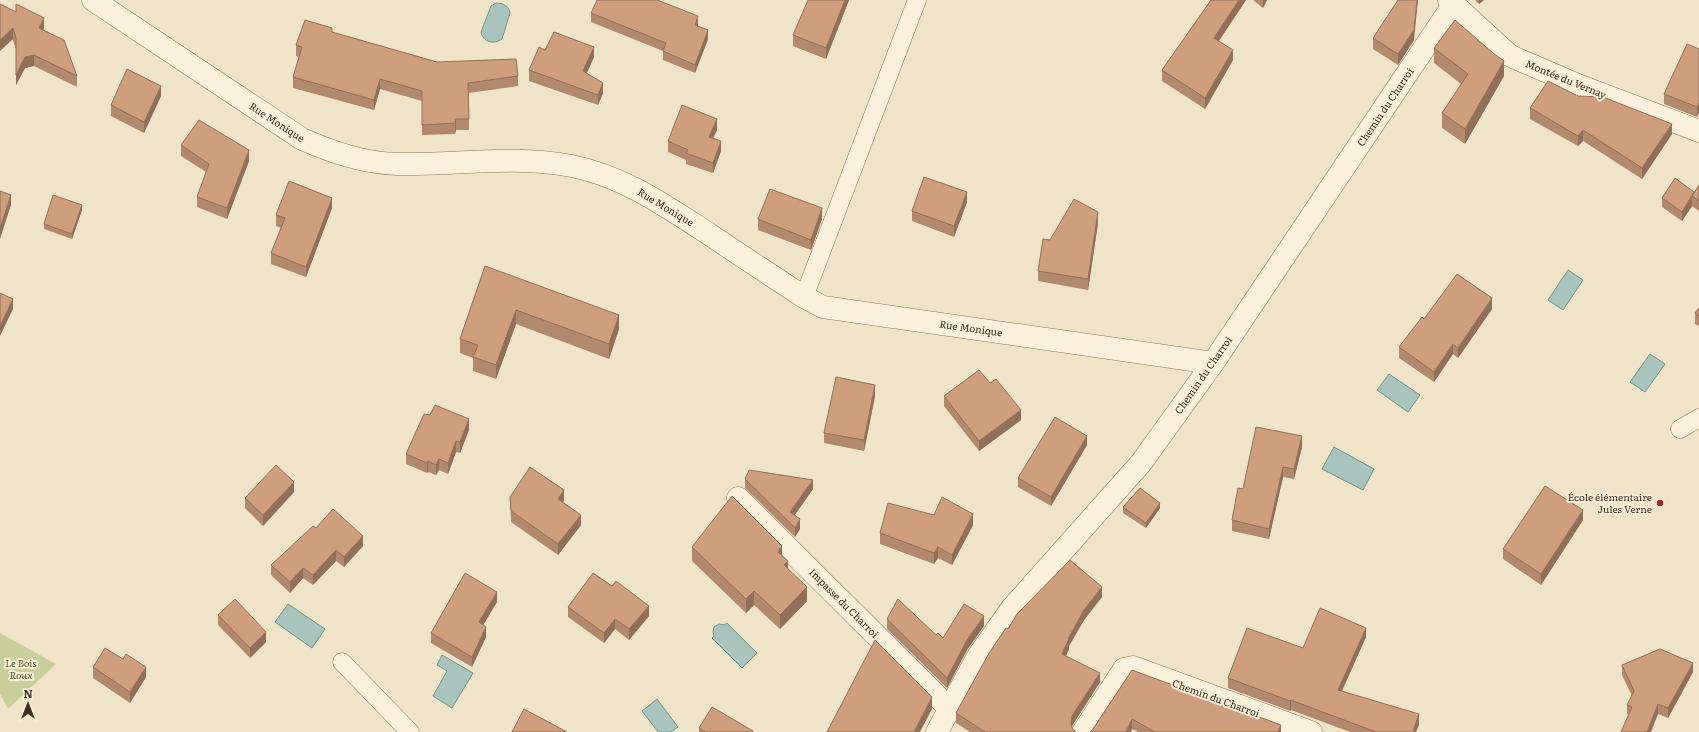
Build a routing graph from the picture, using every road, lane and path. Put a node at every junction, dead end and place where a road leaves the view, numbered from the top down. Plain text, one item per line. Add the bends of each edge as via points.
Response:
1 (94, 0) edge
2 (917, 0) edge
3 (1451, 3) edge
4 (1699, 131) edge
5 (804, 297) junction
6 (1213, 363) junction
7 (1699, 418) edge
8 (1680, 429) dead end
9 (738, 498) dead end
10 (342, 662) dead end
11 (950, 709) junction
12 (410, 732) edge
13 (937, 732) edge
14 (1083, 732) edge
15 (1311, 732) edge

1 - 5 street, Rue Monique via 302,139 331,152 363,160 396,164 525,160 572,166 613,178 651,196
2 - 5 lane
3 - 4 street, Montée du Vernay via 1509,55 1578,85
3 - 6 street, Chemin du Charroi
5 - 6 street, Rue Monique via 823,307
6 - 11 street, Chemin du Charroi via 1141,463 1012,608 978,656
7 - 8 lane
9 - 11 street, Impasse du Charroi
10 - 12 lane
11 - 13 street, Chemin du Charroi
14 - 15 street, Chemin du Charroi via 1124,669 1133,667

